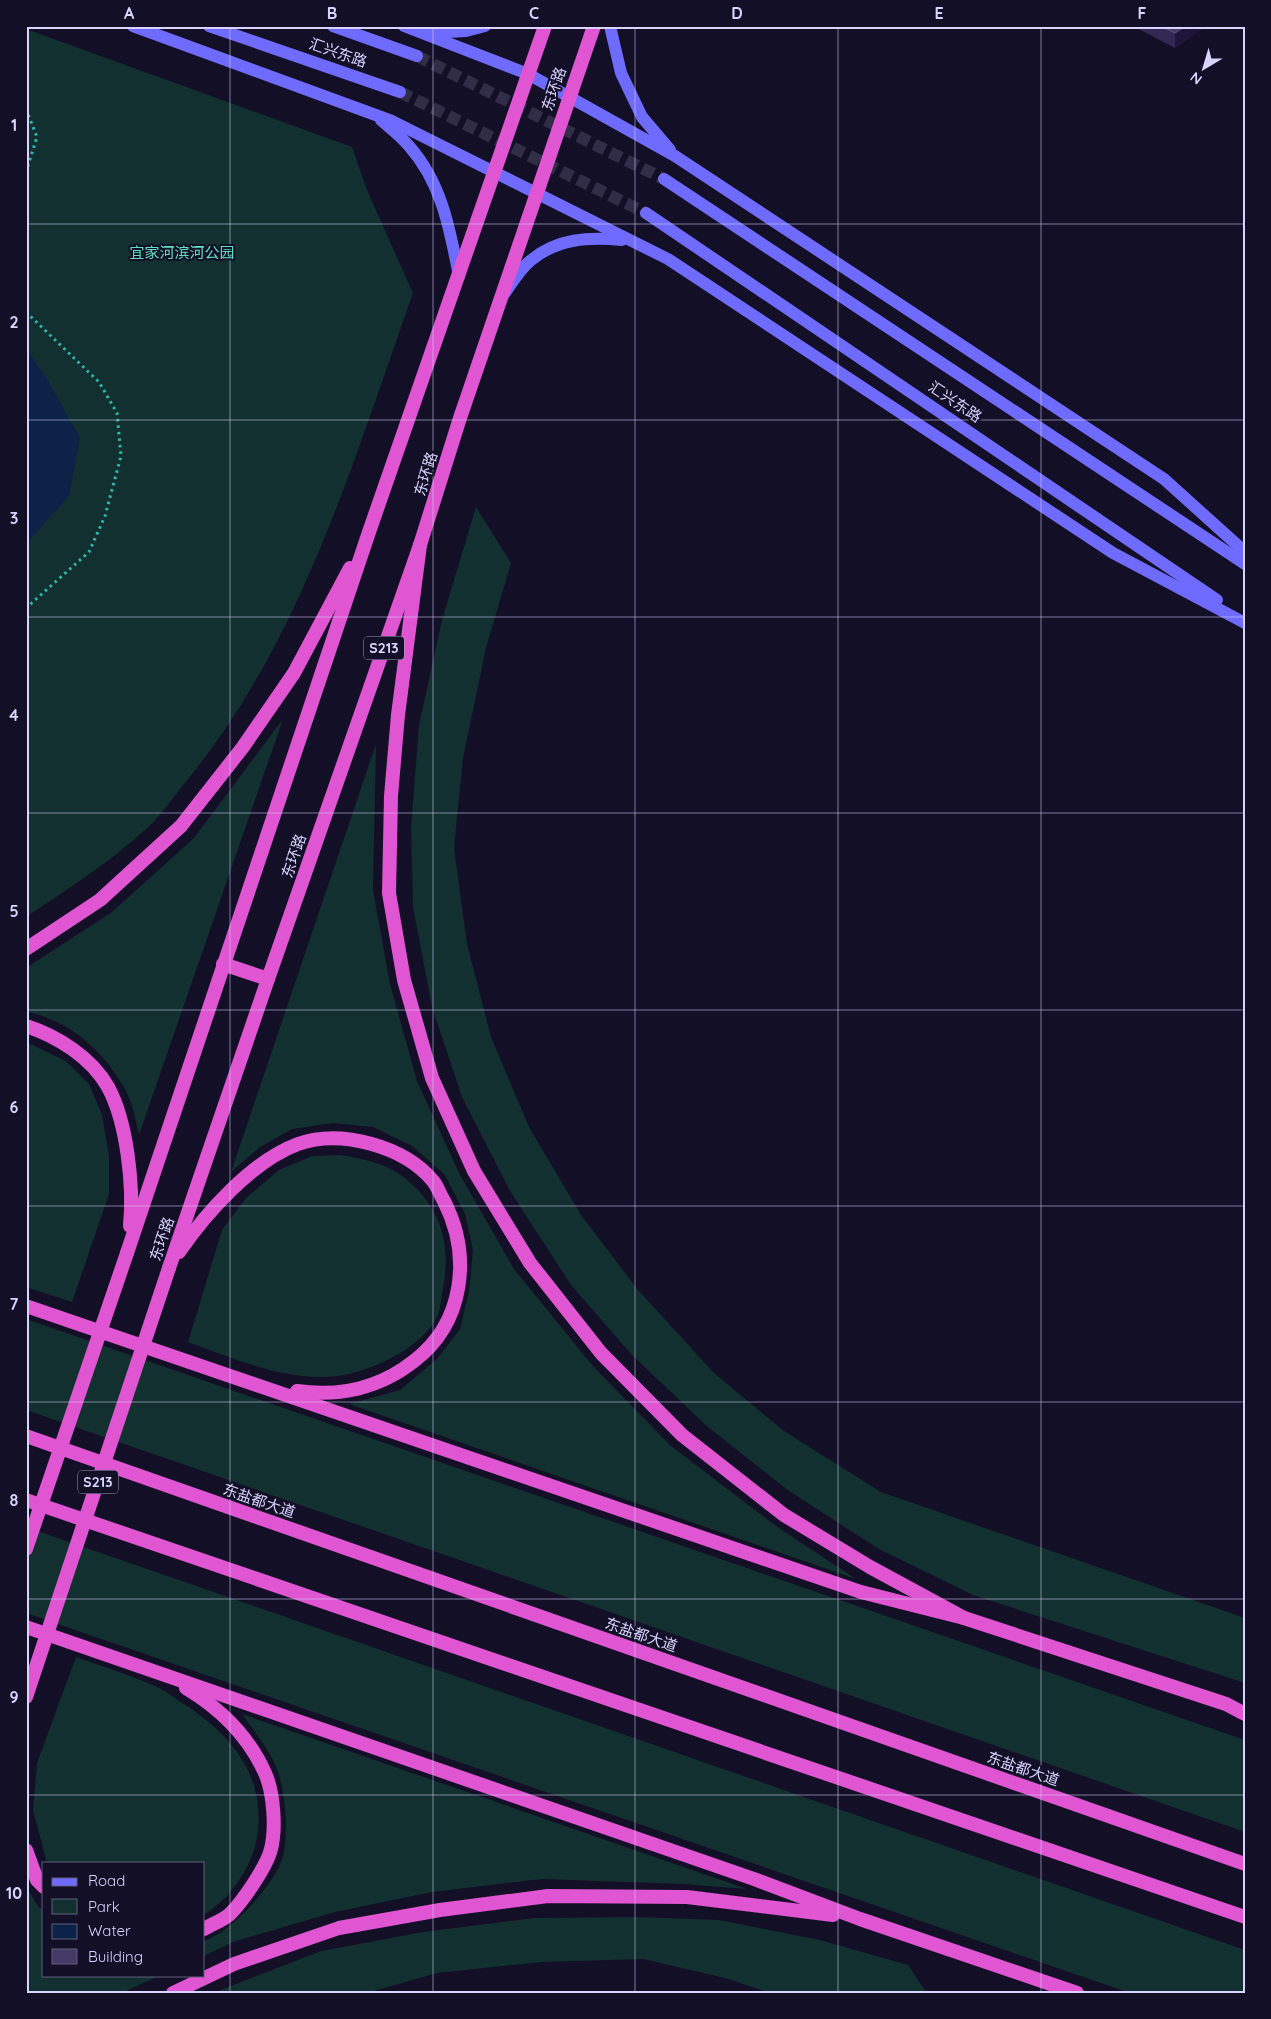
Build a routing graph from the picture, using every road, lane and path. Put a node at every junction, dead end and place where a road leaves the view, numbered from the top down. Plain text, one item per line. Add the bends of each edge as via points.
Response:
1 (133, 26) edge
2 (209, 26) edge
3 (333, 26) edge
4 (404, 26) edge
5 (485, 26) edge
6 (545, 26) edge
7 (594, 26) edge
8 (610, 26) edge
9 (425, 34) junction
10 (416, 56) tunnel mouth
11 (528, 74) junction
12 (400, 92) tunnel mouth
13 (568, 96) junction
14 (26, 109) edge
15 (376, 114) junction
16 (675, 156) junction
17 (496, 171) junction
18 (26, 172) edge
19 (664, 179) tunnel mouth
20 (537, 194) junction
21 (646, 213) tunnel mouth
22 (632, 241) junction
23 (459, 277) junction
24 (502, 296) junction
25 (26, 312) edge
26 (370, 532) junction
27 (420, 545) junction
28 (1245, 552) edge
29 (1245, 564) edge
30 (26, 608) edge
31 (1245, 621) edge
32 (26, 949) edge
33 (223, 964) junction
34 (268, 978) junction
35 (26, 1026) edge
36 (127, 1253) junction
37 (169, 1268) junction
38 (26, 1306) edge
39 (268, 1387) junction
40 (26, 1436) edge
41 (26, 1500) edge
42 (26, 1549) edge
43 (964, 1618) junction
44 (26, 1626) edge
45 (164, 1674) junction
46 (26, 1697) edge
47 (1226, 1704) junction
48 (1245, 1710) edge
49 (1245, 1714) edge
50 (26, 1850) edge
51 (1245, 1864) edge
52 (42, 1886) edge
53 (1245, 1917) edge
54 (860, 1919) junction
55 (205, 1928) edge
56 (172, 1993) edge
57 (1077, 1993) edge

1 - 15 main road
2 - 12 main road, 汇兴东路
3 - 10 main road, 汇兴东路
4 - 9 main road
5 - 9 main road
6 - 11 highway, 东环路
7 - 13 highway, 东环路 / S213
8 - 16 main road via 621,73 642,117
9 - 11 main road
11 - 13 main road
11 - 17 highway, 东环路
13 - 16 main road
13 - 20 highway, 东环路 / S213
14 - 18 path via 37,137
15 - 17 main road
15 - 23 main road via 409,146 432,178 448,220
16 - 28 main road via 1164,479
17 - 20 main road
17 - 23 highway, 东环路
19 - 29 main road, 汇兴东路
20 - 22 main road
20 - 24 highway, 东环路 / S213
21 - 31 main road, 汇兴东路
22 - 24 main road via 594,237 561,242 530,261
22 - 31 main road via 668,259 1113,554
23 - 26 highway, 东环路
24 - 27 highway, 东环路 / S213
25 - 30 path via 99,382 117,413 121,456 105,516 90,552
26 - 32 highway via 294,672 243,747 181,826 100,900
26 - 33 highway, 东环路
27 - 34 highway, 东环路 / S213
27 - 43 highway via 391,787 389,893 404,980 432,1078 474,1171 530,1263 601,1353 682,1435 784,1515
33 - 34 highway
33 - 36 highway, 东环路
34 - 37 highway, 东环路 / S213
35 - 36 highway via 50,1033 82,1055 107,1086 120,1121 130,1171 132,1208
36 - 42 highway, 东环路, bridge
37 - 39 highway via 196,1227 220,1200 264,1163 298,1144 348,1139 377,1145 406,1158 433,1181 453,1219 460,1250 459,1288 447,1325 426,1352 397,1374 356,1390 318,1394
37 - 46 highway, 东环路 / S213, bridge
38 - 39 highway
39 - 43 highway via 860,1592
40 - 51 highway, 东盐都大道
41 - 53 highway
43 - 47 highway
44 - 45 highway
45 - 54 highway via 754,1879
45 - 55 highway via 214,1705 244,1736 266,1775 274,1815 271,1850 256,1879 230,1914
47 - 48 highway
47 - 49 highway
50 - 52 highway
54 - 56 highway via 687,1897 548,1896 440,1910 339,1928 234,1964
54 - 57 highway

